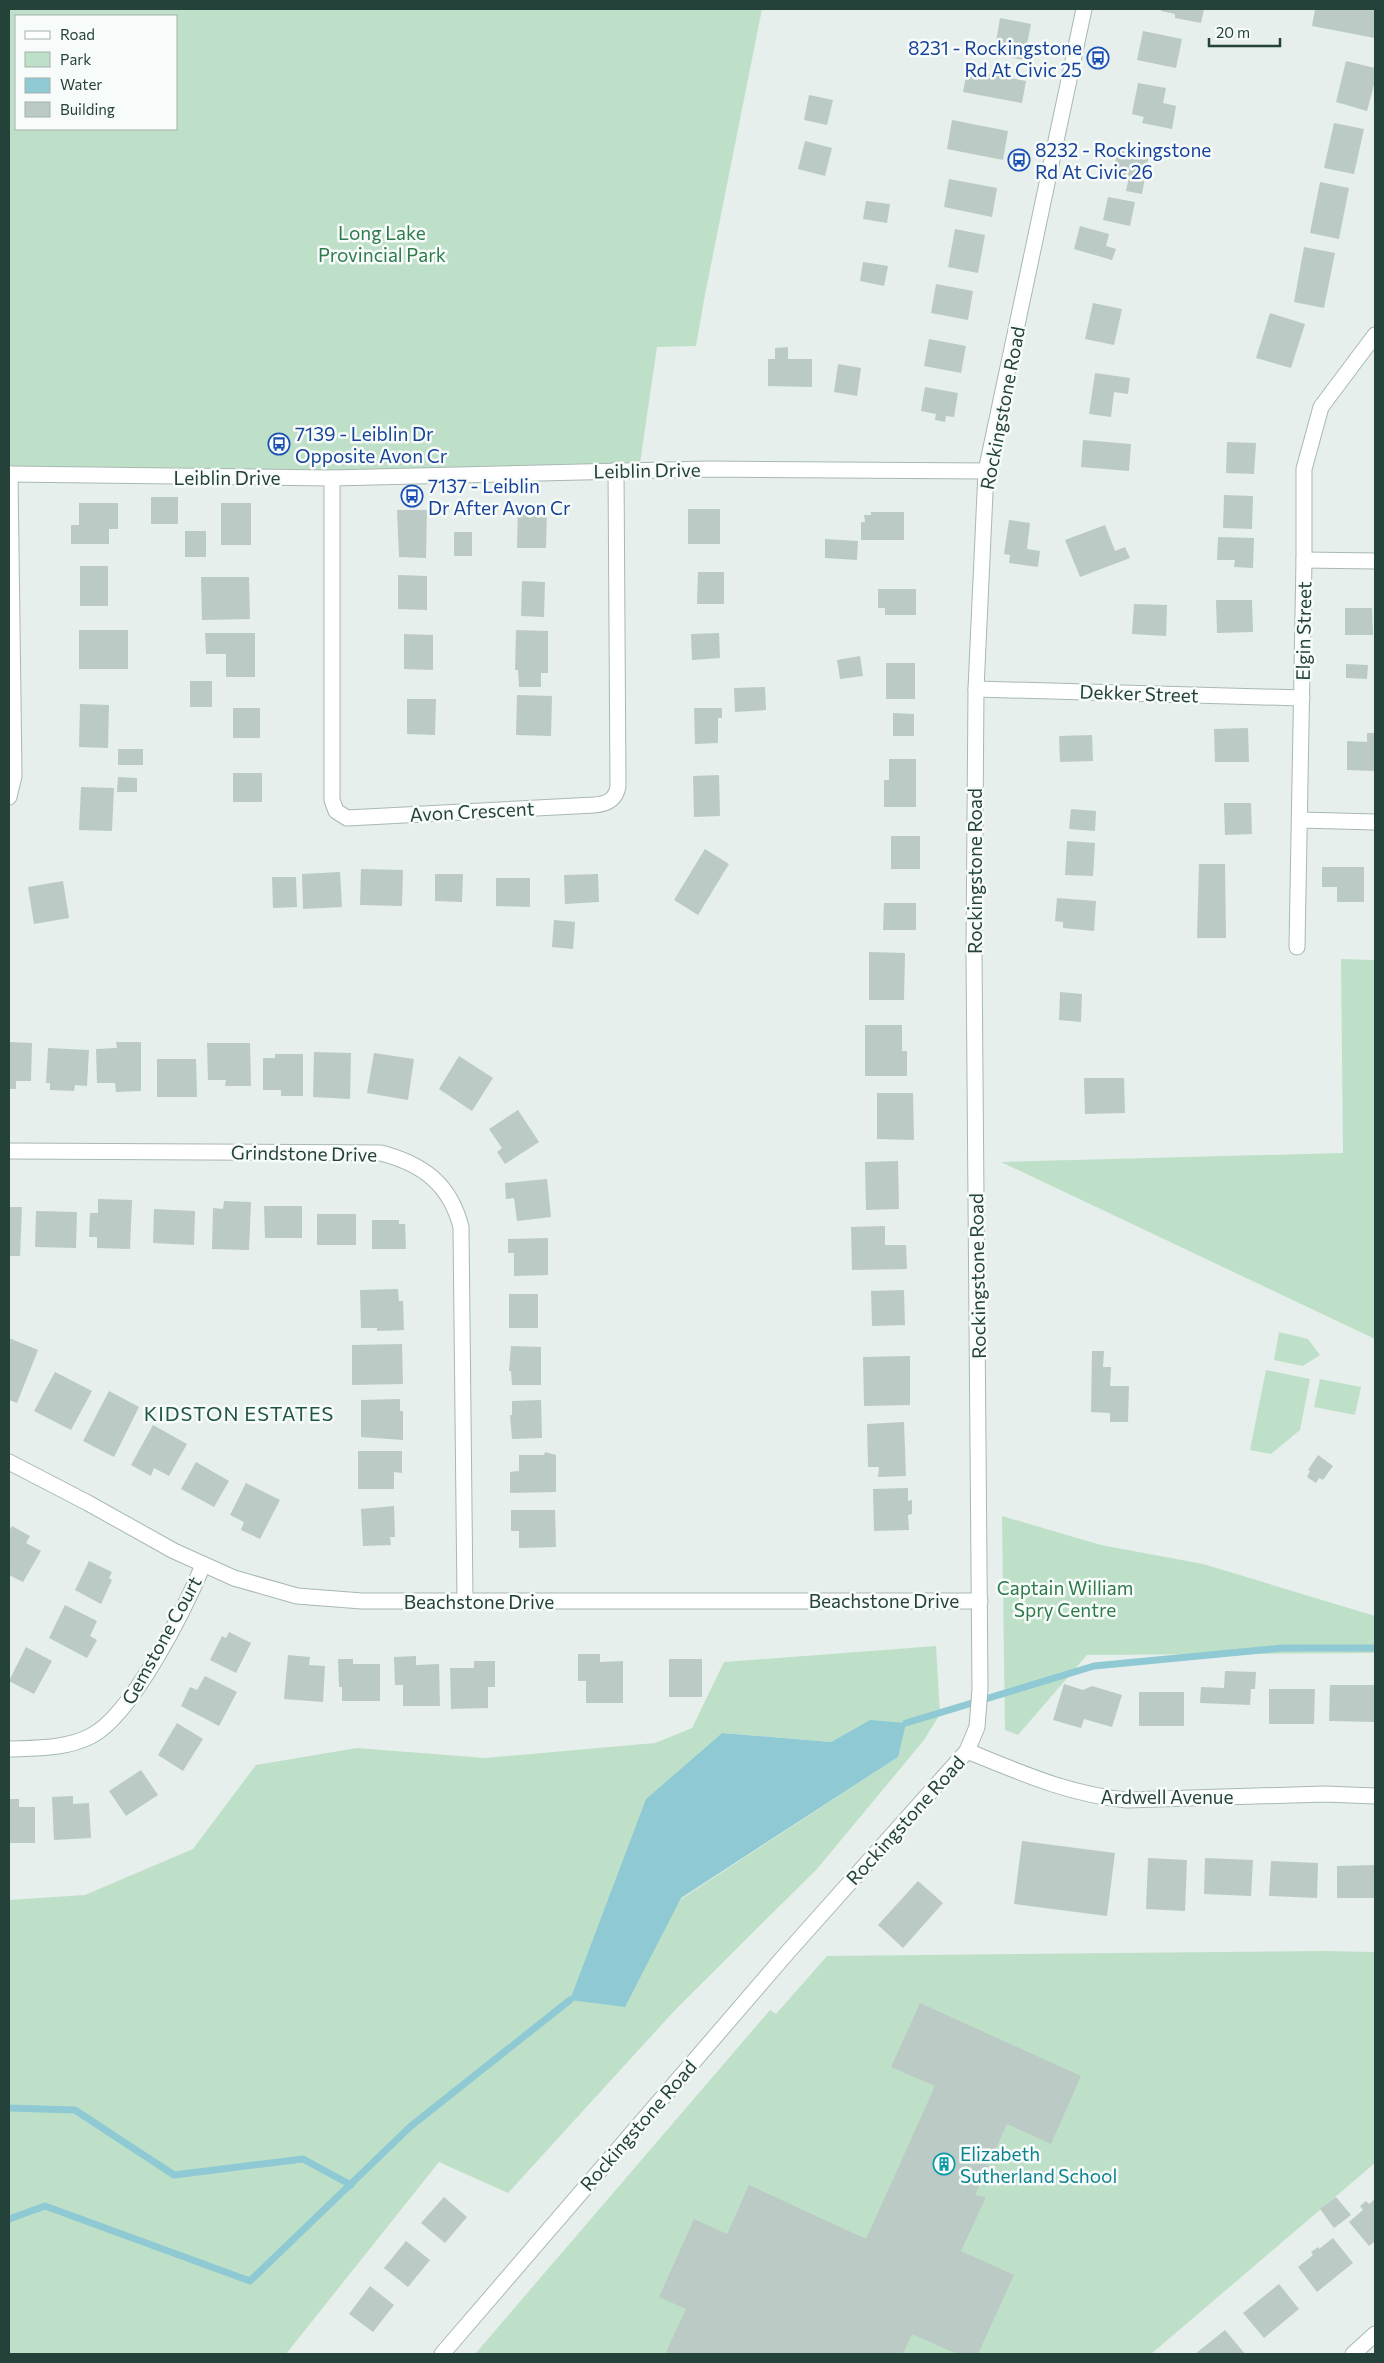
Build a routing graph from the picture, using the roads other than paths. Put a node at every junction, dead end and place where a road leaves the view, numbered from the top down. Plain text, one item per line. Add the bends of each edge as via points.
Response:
1 (1084, 9) edge
2 (1375, 335) edge
3 (616, 470) junction
4 (986, 471) junction
5 (10, 474) edge
6 (332, 478) junction
7 (1304, 560) junction
8 (1375, 560) edge
9 (976, 689) junction
10 (1302, 698) junction
11 (9, 797) edge
12 (1300, 820) junction
13 (1375, 822) edge
14 (1297, 947) dead end
15 (9, 1151) edge
16 (9, 1462) edge
17 (203, 1565) junction
18 (465, 1600) junction
19 (980, 1600) junction
20 (9, 1749) edge
21 (967, 1752) junction
22 (1375, 1796) edge
23 (1375, 2334) edge
24 (442, 2354) edge
25 (1353, 2354) edge

1 - 4 street, Rockingstone Road
2 - 7 street, Elgin Street via 1321,407 1304,469
3 - 4 street, Leiblin Drive
3 - 6 street, Leiblin Drive
3 - 6 street, Avon Crescent via 618,786 614,798 594,806 347,818 336,812 332,800
4 - 9 street, Rockingstone Road
5 - 6 street, Leiblin Drive
5 - 11 street via 14,776
7 - 8 street
7 - 10 street, Elgin Street
9 - 10 street, Dekker Street
9 - 19 street, Rockingstone Road via 974,953
10 - 12 street, Elgin Street
12 - 13 street
12 - 14 street, Elgin Street
15 - 18 street, Grindstone Drive via 381,1153 405,1159 434,1178 453,1205 461,1227
16 - 17 street, Beachstone Drive
17 - 18 street, Beachstone Drive via 265,1589 297,1596 362,1601
17 - 20 street, Gemstone Court via 138,1688 110,1723 92,1736 72,1744
18 - 19 street, Beachstone Drive
19 - 21 street, Rockingstone Road via 977,1727
21 - 22 street, Ardwell Avenue via 1096,1798
21 - 24 street, Rockingstone Road via 774,1968
23 - 25 street

